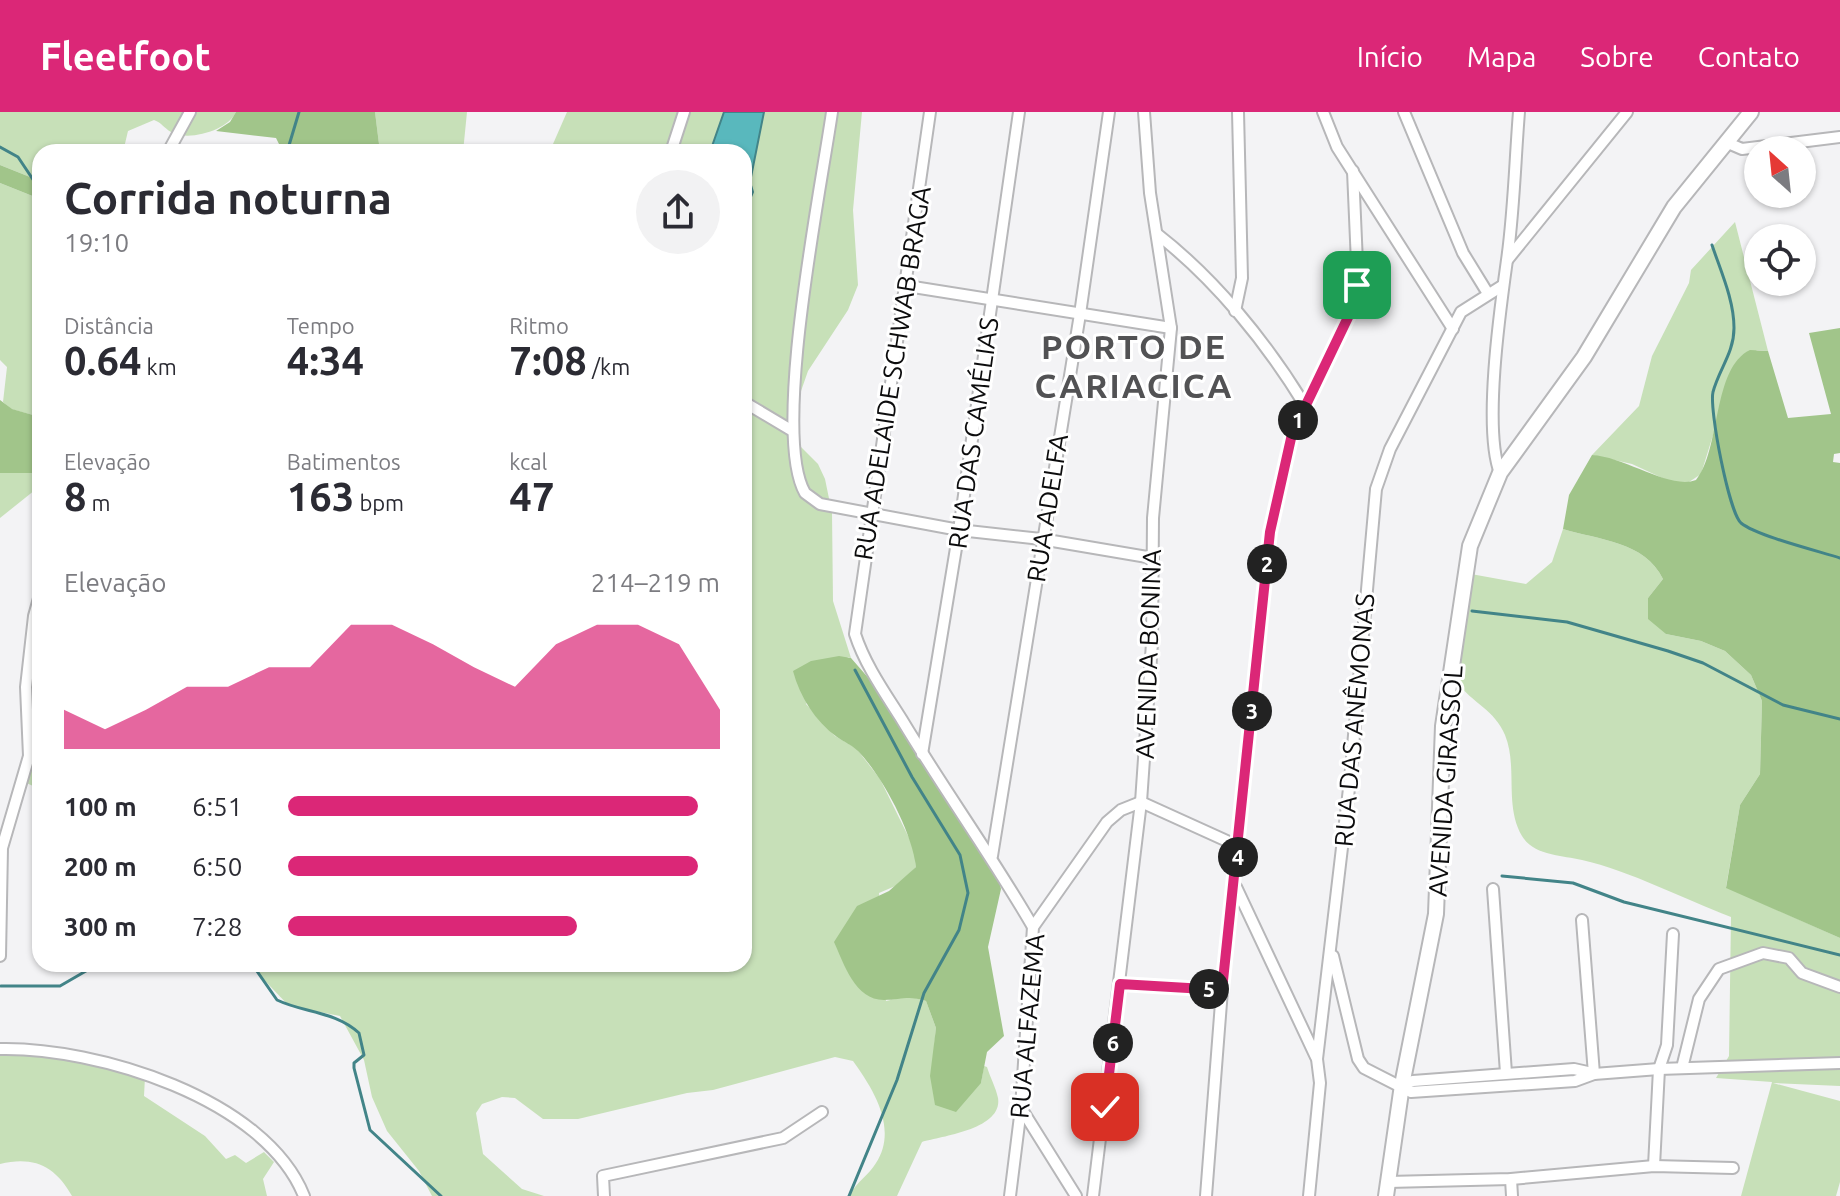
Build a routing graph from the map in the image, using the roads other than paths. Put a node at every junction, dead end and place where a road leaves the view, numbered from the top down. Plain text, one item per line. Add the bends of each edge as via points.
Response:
1 (190, 112) edge
2 (684, 112) edge
3 (832, 112) edge
4 (930, 112) edge
5 (1019, 112) edge
6 (1109, 112) edge
7 (1144, 112) edge
8 (1238, 112) edge
9 (1323, 112) edge
10 (1404, 112) edge
11 (1519, 112) edge
12 (1627, 112) edge
13 (1751, 112) edge
14 (1840, 137) edge
15 (1728, 143) junction
16 (172, 144) edge
17 (674, 144) edge
18 (1353, 171) junction
19 (1157, 234) junction
20 (1507, 260) junction
21 (907, 286) junction
22 (1502, 286) junction
23 (1487, 292) junction
24 (992, 300) junction
25 (1235, 311) junction
26 (1080, 314) junction
27 (1171, 328) junction
28 (1453, 329) junction
29 (1304, 404) junction
30 (752, 407) edge
31 (791, 430) junction
32 (1500, 473) junction
33 (871, 512) junction
34 (959, 530) junction
35 (1041, 539) junction
36 (1153, 558) junction
37 (32, 647) edge
38 (922, 754) junction
39 (1141, 802) junction
40 (3, 822) edge
41 (1238, 846) junction
42 (992, 856) junction
43 (1236, 885) junction
44 (1493, 889) dead end
45 (1582, 920) dead end
46 (1033, 927) junction
47 (1673, 934) dead end
48 (1331, 946) junction
49 (0, 956) edge
50 (1120, 984) junction
51 (1840, 987) edge
52 (1222, 990) junction
53 (0, 1039) edge
54 (0, 1049) edge
55 (1317, 1059) junction
56 (1840, 1063) edge
57 (1682, 1068) junction
58 (1659, 1069) junction
59 (1506, 1073) junction
60 (1594, 1074) junction
61 (1402, 1085) junction
62 (1021, 1108) junction
63 (822, 1112) dead end
64 (1654, 1166) junction
65 (1733, 1168) dead end
66 (1511, 1179) junction
67 (1387, 1189) edge
68 (304, 1196) edge
69 (604, 1196) edge
70 (1010, 1196) edge
71 (1076, 1196) edge
72 (1093, 1196) edge
73 (1206, 1196) edge
74 (1309, 1196) edge
75 (1512, 1196) edge

1 - 16 street
2 - 17 street
3 - 31 street
4 - 21 street, RUA ADELAIDE SCHWAB BRAGA
5 - 24 street, RUA DAS CAMÉLIAS
6 - 26 street, RUA ADELFA
7 - 19 street, AVENIDA BONINA
8 - 25 street via 1242,278
9 - 18 street
10 - 23 street via 1463,253
11 - 20 street
12 - 20 street
13 - 15 street, AVENIDA GIRASSOL
14 - 15 street via 1742,149
15 - 32 street, AVENIDA GIRASSOL via 1674,207 1584,357
18 - 28 street
18 - 29 street via 1353,307
19 - 25 street
19 - 27 street, AVENIDA BONINA
20 - 22 street
21 - 24 street
21 - 33 street, RUA ADELAIDE SCHWAB BRAGA
22 - 23 street, RUA DAS ANÊMONAS
22 - 32 street via 1492,440
23 - 28 street, RUA DAS ANÊMONAS via 1466,306
24 - 26 street
24 - 34 street, RUA DAS CAMÉLIAS
25 - 29 street
26 - 27 street
26 - 35 street, RUA ADELFA
27 - 36 street, AVENIDA BONINA
28 - 48 street, RUA DAS ANÊMONAS via 1390,449 1376,489
29 - 41 street via 1270,532
30 - 31 street
31 - 33 street via 800,485 811,499
32 - 61 street, AVENIDA GIRASSOL via 1468,561 1443,726 1436,914
33 - 34 street
33 - 38 street, RUA ADELAIDE SCHWAB BRAGA via 855,634
34 - 35 street
34 - 38 street, RUA DAS CAMÉLIAS
35 - 36 street
35 - 42 street, RUA ADELFA
36 - 39 street, AVENIDA BONINA
37 - 40 street via 26,687 29,756
38 - 42 street
39 - 41 street
39 - 46 street, RUA ALFAZEMA via 1107,822
39 - 50 street, AVENIDA BONINA
40 - 49 street
41 - 43 street
42 - 46 street
43 - 52 street
43 - 55 street
44 - 59 street
45 - 60 street
46 - 62 street, RUA ALFAZEMA
47 - 58 street via 1667,1045
48 - 55 street, RUA DAS ANÊMONAS
48 - 61 street via 1358,1059 1364,1068
50 - 52 street
50 - 72 street, AVENIDA BONINA
51 - 57 street via 1802,973 1789,958 1763,953 1719,969 1699,999
52 - 73 street
53 - 54 street
54 - 68 street via 83,1055 188,1091 266,1143
55 - 74 street, RUA DAS ANÊMONAS via 1320,1083
56 - 57 street
57 - 58 street
58 - 60 street
58 - 64 street
59 - 60 street via 1574,1069
59 - 61 street
60 - 61 street via 1575,1081 1411,1092
61 - 67 street, AVENIDA GIRASSOL
62 - 70 street, RUA ALFAZEMA
62 - 71 street
63 - 69 street via 783,1138 603,1176
64 - 65 street
64 - 66 street
66 - 67 street
66 - 75 street

